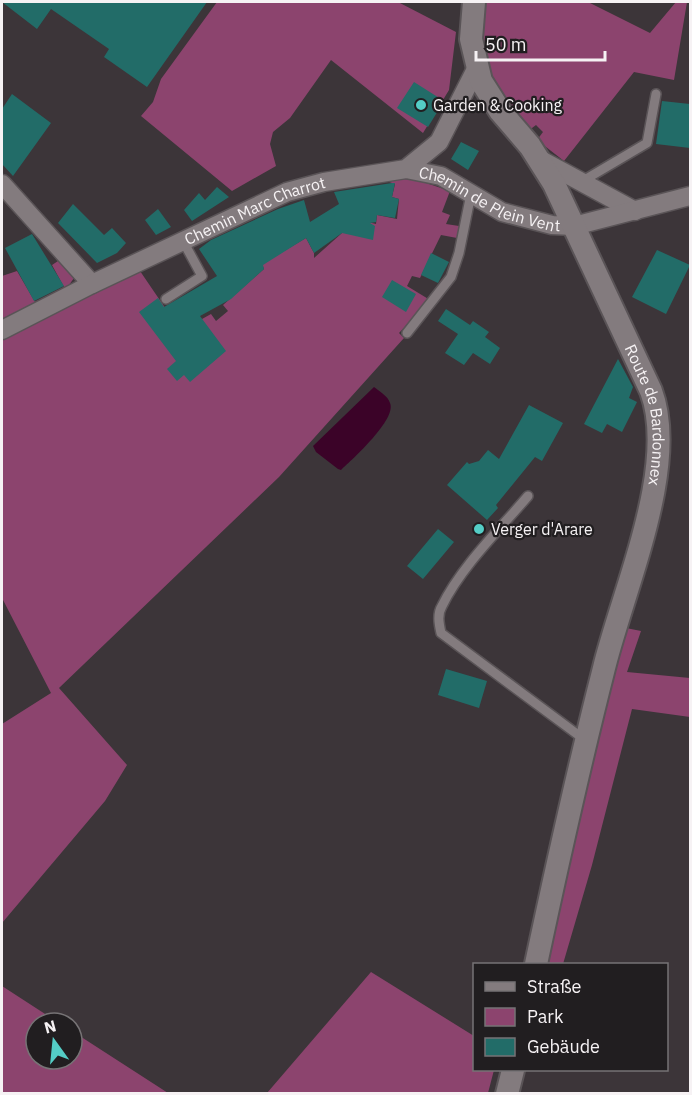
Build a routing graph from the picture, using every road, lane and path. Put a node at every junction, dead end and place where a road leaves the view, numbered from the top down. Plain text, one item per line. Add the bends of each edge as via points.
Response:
1 (474, 2) edge
2 (476, 69) junction
3 (656, 94) dead end
4 (539, 159) junction
5 (406, 169) junction
6 (581, 182) junction
7 (2, 184) edge
8 (471, 194) junction
9 (690, 196) edge
10 (635, 211) junction
11 (574, 226) junction
12 (183, 242) junction
13 (92, 284) junction
14 (166, 299) dead end
15 (2, 330) edge
16 (407, 333) dead end
17 (528, 496) dead end
18 (586, 742) junction
19 (536, 963) edge
20 (513, 1071) edge
21 (507, 1094) edge

1 - 2 street, Route de Bardonnex via 471,39
2 - 4 street, Route de Bardonnex via 489,96
2 - 5 street via 439,142
3 - 6 lane via 647,143
4 - 6 street
4 - 11 street, Route de Bardonnex
5 - 8 street, Chemin de Plein Vent via 441,176
5 - 12 street, Chemin Marc Charrot via 287,192
6 - 10 street
7 - 13 street
8 - 11 street, Chemin de Plein Vent via 516,217
8 - 16 lane via 451,277
9 - 10 street, Chemin de Plein Vent
10 - 11 street, Chemin de Plein Vent
11 - 18 street, Route de Bardonnex via 651,391 661,437 652,495
12 - 13 street, Chemin Marc Charrot
12 - 14 lane via 202,276
13 - 15 street, Chemin Marc Charrot
17 - 18 lane via 441,606 439,625 441,633
18 - 19 street, Route de Bardonnex
20 - 21 street

